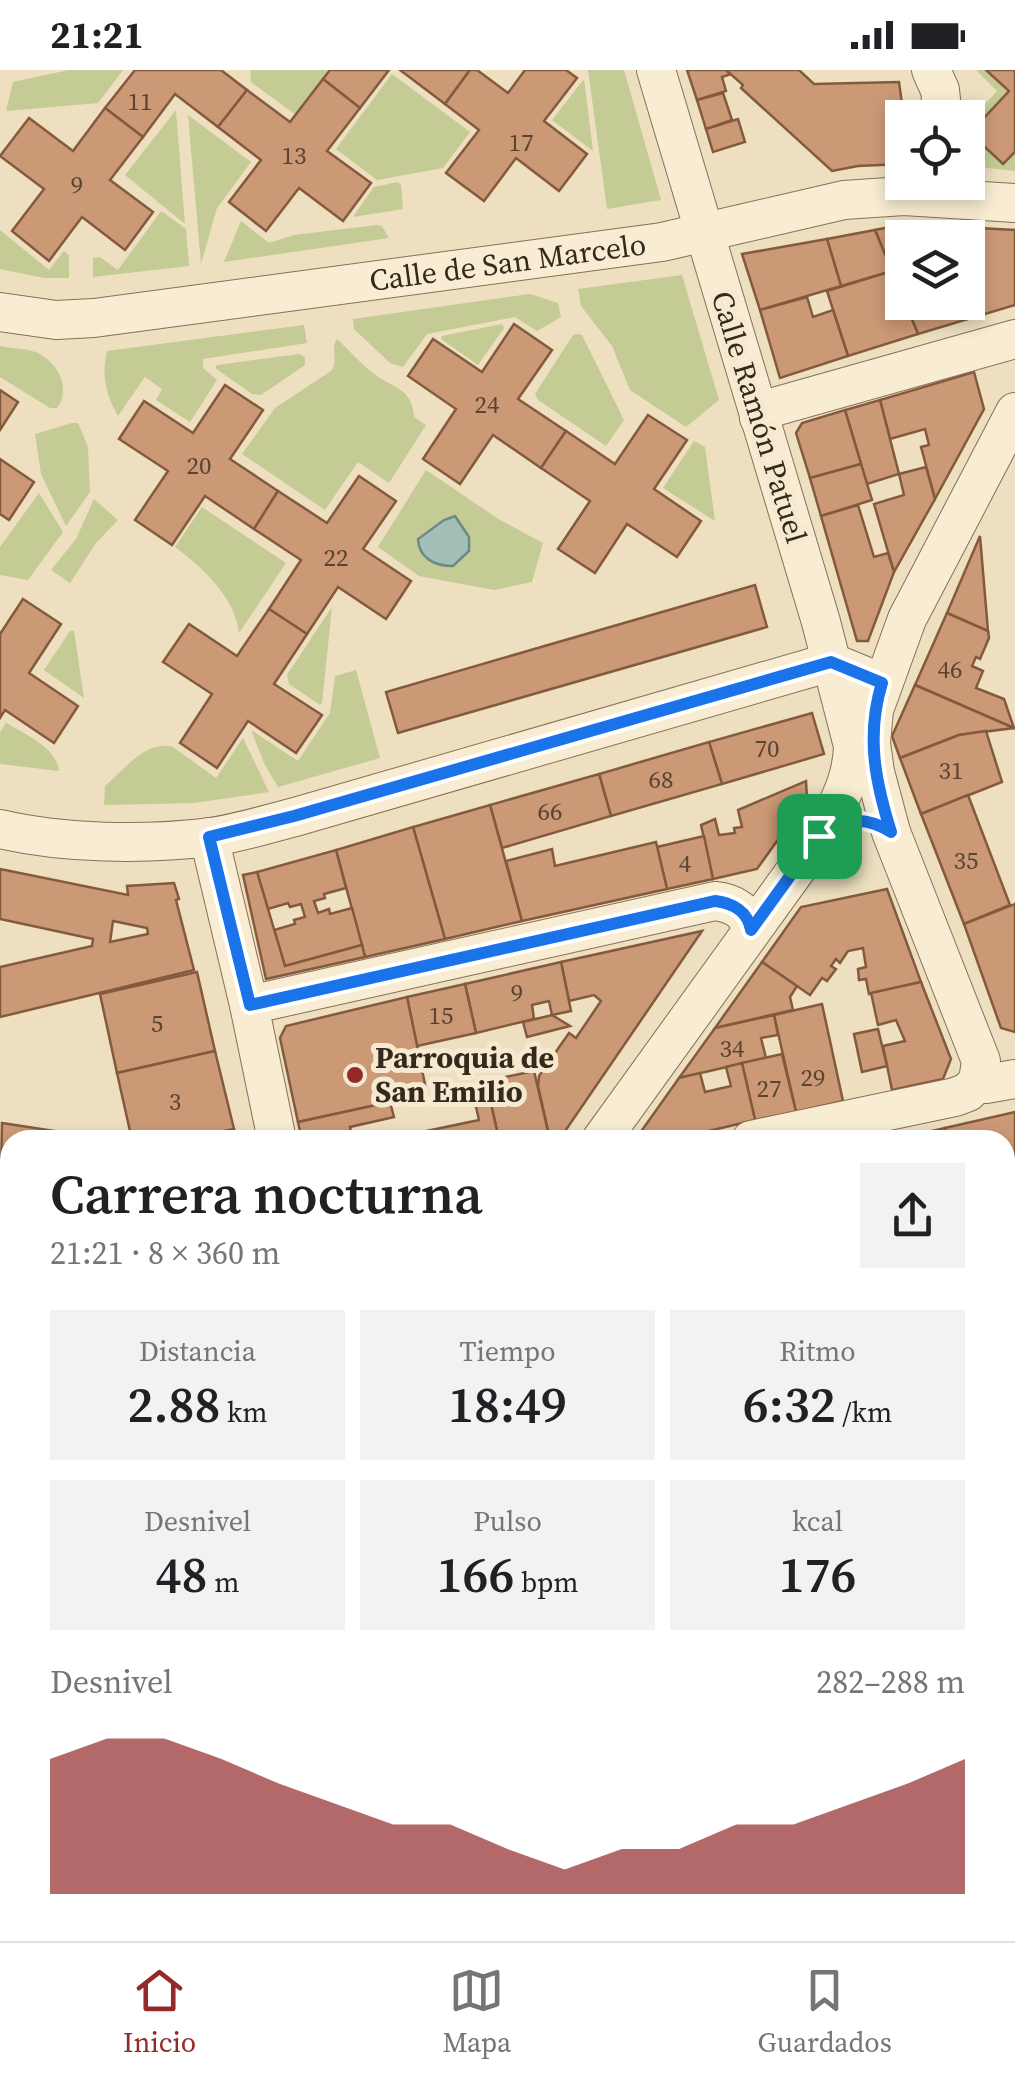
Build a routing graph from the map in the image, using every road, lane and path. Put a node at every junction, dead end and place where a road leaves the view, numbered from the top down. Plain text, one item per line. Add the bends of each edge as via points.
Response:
1 (656, 70) edge
2 (931, 70) edge
3 (941, 100) edge
4 (1015, 203) edge
5 (704, 234) junction
6 (0, 312) edge
7 (1015, 339) edge
8 (1015, 412) edge
9 (759, 418) junction
10 (831, 662) junction
11 (882, 683) junction
12 (862, 754) junction
13 (0, 829) edge
14 (891, 832) junction
15 (819, 836) junction
16 (209, 837) junction
17 (751, 930) junction
18 (250, 1005) junction
19 (996, 1080) edge
20 (275, 1130) edge
21 (608, 1130) edge
22 (810, 1130) edge

1 - 5 street, Calle Ramón Patuel
2 - 3 street
4 - 5 street, Calle de San Marcelo via 904,196 844,200
5 - 6 street, Calle de San Marcelo via 94,318
5 - 9 street, Calle Ramón Patuel
7 - 9 street via 774,407
8 - 11 street via 907,619
9 - 10 street, Calle Ramón Patuel
10 - 11 street
10 - 12 street, Calle Ramón Patuel via 852,746
10 - 16 street
11 - 12 street
12 - 14 street, Calle Ramón Patuel
12 - 15 street
13 - 16 street via 100,841
14 - 15 street via 858,820
14 - 19 street, Calle Ramón Patuel via 982,1072
15 - 17 street
16 - 18 street
17 - 18 street via 747,916 715,901
17 - 21 street
18 - 20 street
19 - 22 street via 955,1098

